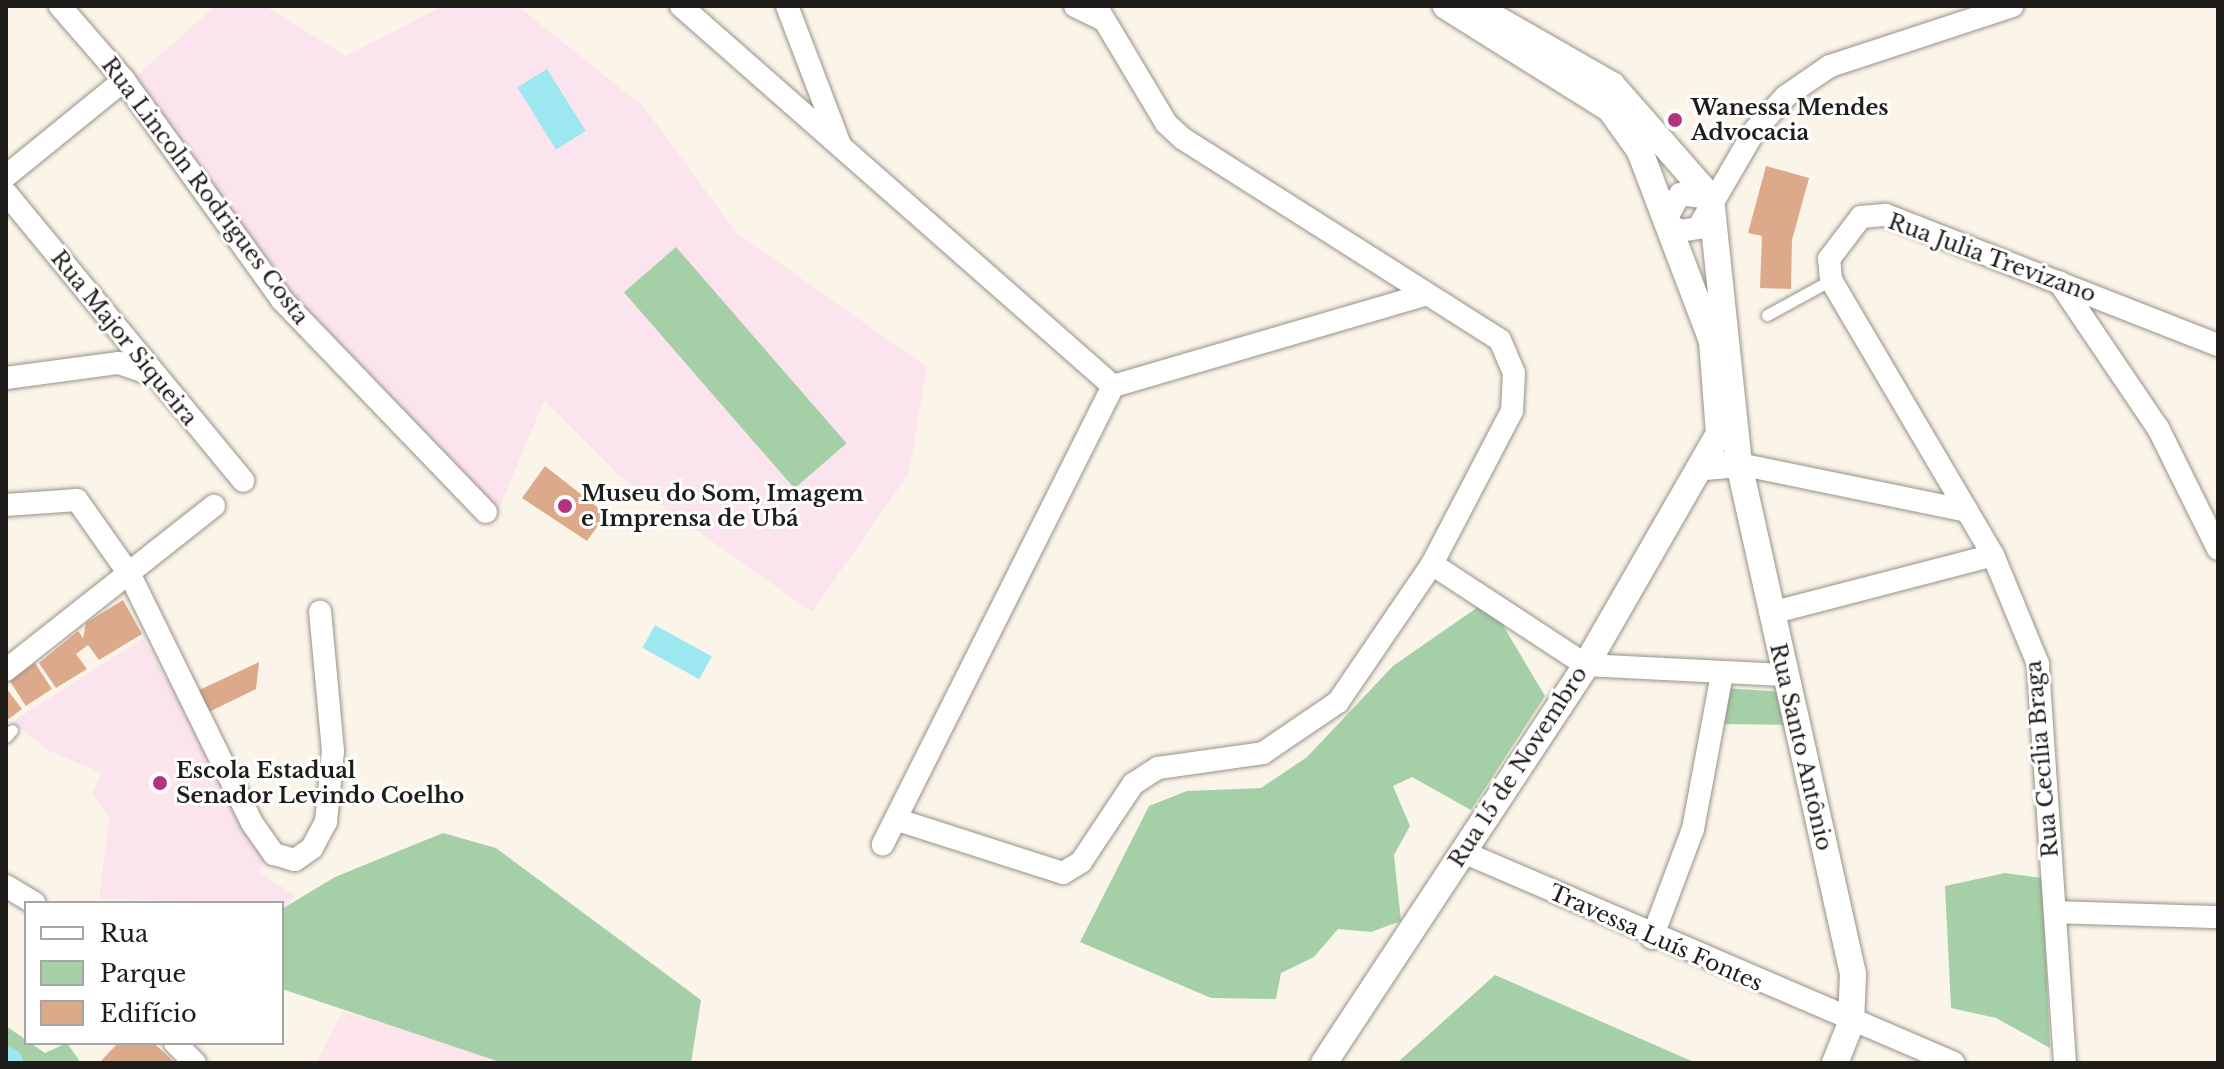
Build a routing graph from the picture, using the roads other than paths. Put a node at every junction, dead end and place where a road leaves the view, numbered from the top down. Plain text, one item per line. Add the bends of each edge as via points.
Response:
1 (60, 6) edge
2 (681, 6) edge
3 (787, 6) edge
4 (1075, 6) edge
5 (1446, 6) edge
6 (1474, 6) edge
7 (2012, 6) edge
8 (1100, 13) edge
9 (124, 80) junction
10 (842, 150) junction
11 (6, 176) edge
12 (6, 193) edge
13 (1711, 198) junction
14 (1665, 221) junction
15 (1831, 280) junction
16 (2059, 282) junction
17 (1424, 295) junction
18 (1767, 315) dead end
19 (2218, 345) edge
20 (149, 373) junction
21 (6, 378) edge
22 (1113, 386) junction
23 (1739, 464) junction
24 (1705, 467) junction
25 (243, 481) dead end
26 (6, 505) edge
27 (214, 506) dead end
28 (1967, 511) junction
29 (486, 512) dead end
30 (2218, 549) edge
31 (1993, 555) junction
32 (1432, 564) junction
33 (130, 575) junction
34 (320, 612) dead end
35 (1771, 613) junction
36 (1586, 665) junction
37 (6, 670) edge
38 (1722, 674) junction
39 (1783, 675) junction
40 (898, 820) junction
41 (883, 844) dead end
42 (1463, 852) junction
43 (6, 886) edge
44 (31, 901) edge
45 (2055, 912) junction
46 (2218, 917) edge
47 (1652, 938) junction
48 (1851, 1023) junction
49 (177, 1045) edge
50 (195, 1063) edge
51 (1324, 1063) edge
52 (1835, 1063) edge
53 (1954, 1063) edge
54 (2065, 1063) edge

1 - 9 street, Rua Lincoln Rodrigues Costa
2 - 10 street
3 - 10 street
4 - 8 street
5 - 14 street, Rua 15 de Novembro via 1610,109 1640,151
6 - 13 street via 1612,85
7 - 13 street via 1830,66 1786,96 1755,130
8 - 17 street via 1166,123 1183,139
9 - 11 street
9 - 29 street, Rua Lincoln Rodrigues Costa via 282,300
10 - 22 street
12 - 20 street, Rua Major Siqueira
13 - 14 street via 1680,194
13 - 14 street via 1710,216 1698,228 1680,231
13 - 23 street, Rua Santo Antônio via 1720,226
14 - 24 street, Rua 15 de Novembro via 1717,371 1719,434
15 - 16 street, Rua Julia Trevizano via 1829,259 1837,240 1861,217 1886,215
15 - 18 lane
15 - 28 street
16 - 19 street, Rua Julia Trevizano
16 - 30 street via 2158,428
17 - 22 street
17 - 32 street via 1500,340 1514,373 1512,411 1492,459
20 - 21 street via 119,363
20 - 25 street, Rua Major Siqueira
22 - 40 street
23 - 24 street
23 - 28 street
23 - 35 street, Rua Santo Antônio
24 - 36 street, Rua 15 de Novembro
26 - 33 street via 77,500
27 - 33 street
28 - 31 street, Rua Cecília Braga
31 - 35 street
31 - 45 street, Rua Cecília Braga via 2038,664
32 - 36 street
32 - 40 street via 1338,702 1263,753 1158,768 1133,784 1081,862 1063,873
33 - 34 street via 252,823 274,854 295,860 312,848 326,822 333,751
33 - 37 street
35 - 39 street, Rua Santo Antônio
36 - 38 street
36 - 42 street, Rua 15 de Novembro
38 - 39 street
38 - 47 street via 1693,829
39 - 48 street, Rua Santo Antônio via 1853,974
40 - 41 street
42 - 47 street, Travessa Luís Fontes
42 - 51 street, Rua 15 de Novembro
43 - 44 street
45 - 46 street
45 - 54 street, Rua Cecília Braga
47 - 48 street, Travessa Luís Fontes
48 - 52 street, Rua Santo Antônio
48 - 53 street, Travessa Luís Fontes
49 - 50 street

